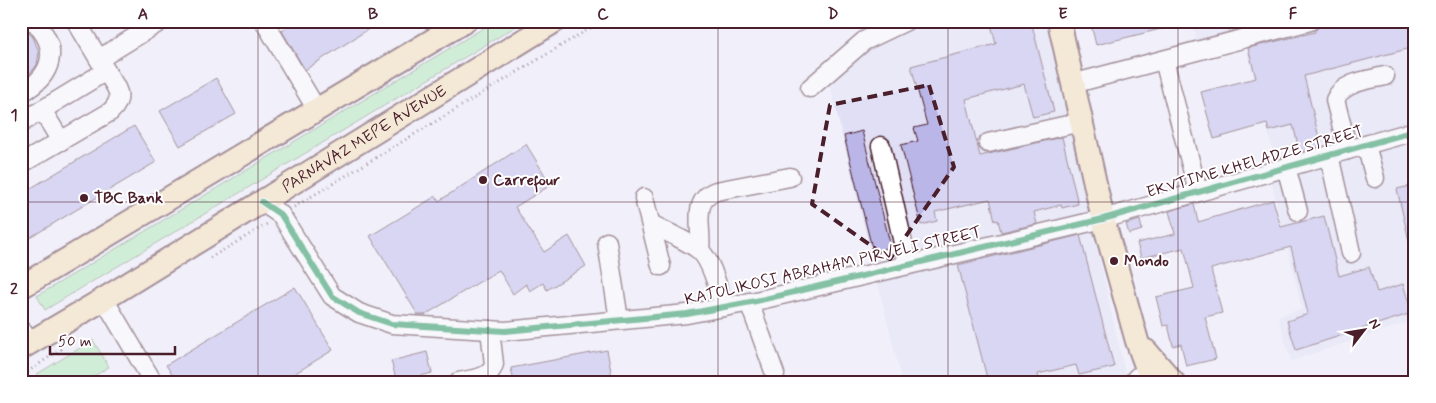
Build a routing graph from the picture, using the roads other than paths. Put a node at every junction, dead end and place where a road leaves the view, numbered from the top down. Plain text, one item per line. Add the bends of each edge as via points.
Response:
1 (33, 21) edge
2 (76, 21) edge
3 (161, 21) edge
4 (264, 21) edge
5 (465, 21) edge
6 (555, 21) edge
7 (906, 21) edge
8 (1059, 21) edge
9 (1299, 23) edge
10 (1164, 60) junction
11 (103, 65) junction
12 (1385, 76) dead end
13 (1072, 84) junction
14 (810, 88) dead end
15 (21, 93) edge
16 (42, 110) junction
17 (317, 110) junction
18 (1081, 122) junction
19 (21, 123) edge
20 (1415, 131) edge
21 (61, 141) junction
22 (988, 143) dead end
23 (1366, 145) junction
24 (881, 146) dead end
25 (1348, 150) junction
26 (1329, 155) junction
27 (21, 164) edge
28 (1286, 167) junction
29 (790, 177) dead end
30 (1375, 178) dead end
31 (1198, 192) junction
32 (644, 198) dead end
33 (262, 202) junction
34 (1298, 211) dead end
35 (1103, 219) junction
36 (651, 224) junction
37 (607, 242) dead end
38 (700, 250) junction
39 (1351, 253) dead end
40 (908, 265) junction
41 (661, 266) dead end
42 (21, 287) edge
43 (104, 299) junction
44 (749, 302) junction
45 (724, 307) junction
46 (619, 320) junction
47 (490, 330) junction
48 (24, 340) edge
49 (1137, 341) junction
50 (775, 374) dead end
51 (1140, 380) edge
52 (153, 382) edge
53 (458, 382) edge
54 (1173, 382) edge

1 - 15 street via 49,41 48,69 31,88
2 - 11 street
3 - 11 street
4 - 17 street
5 - 17 main road
6 - 33 main road, PARNAVAZ MEPE AVENUE
7 - 14 street via 864,41
8 - 13 main road
9 - 10 street
10 - 13 street
10 - 31 street
11 - 16 street
11 - 21 street via 119,94 116,106
12 - 25 street via 1342,89 1335,100
13 - 18 main road
16 - 19 street
16 - 21 street
17 - 42 main road
18 - 22 street
18 - 35 main road
20 - 23 street, EKVTIME KHELADZE STREET
21 - 27 street
23 - 25 street, EKVTIME KHELADZE STREET
23 - 30 street
24 - 40 street
25 - 26 street, EKVTIME KHELADZE STREET
26 - 28 street, EKVTIME KHELADZE STREET
26 - 39 street
28 - 31 street, EKVTIME KHELADZE STREET
28 - 34 street
29 - 38 street via 708,194 699,211
31 - 35 street, EKVTIME KHELADZE STREET
32 - 36 street
33 - 43 main road, PARNAVAZ MEPE AVENUE
33 - 47 street, KATOLIKOSI ABRAHAM PIRVELI STREET via 281,215 332,296 359,313 392,324
35 - 40 street, KATOLIKOSI ABRAHAM PIRVELI STREET
35 - 49 main road
36 - 38 street
36 - 41 street
37 - 46 street
38 - 45 street via 709,264
40 - 44 street, KATOLIKOSI ABRAHAM PIRVELI STREET
43 - 48 main road, PARNAVAZ MEPE AVENUE
43 - 52 street
44 - 45 street, KATOLIKOSI ABRAHAM PIRVELI STREET
44 - 50 street
45 - 46 street, KATOLIKOSI ABRAHAM PIRVELI STREET
46 - 47 street, KATOLIKOSI ABRAHAM PIRVELI STREET
47 - 53 street via 493,370 489,375
49 - 51 main road
49 - 54 main road

